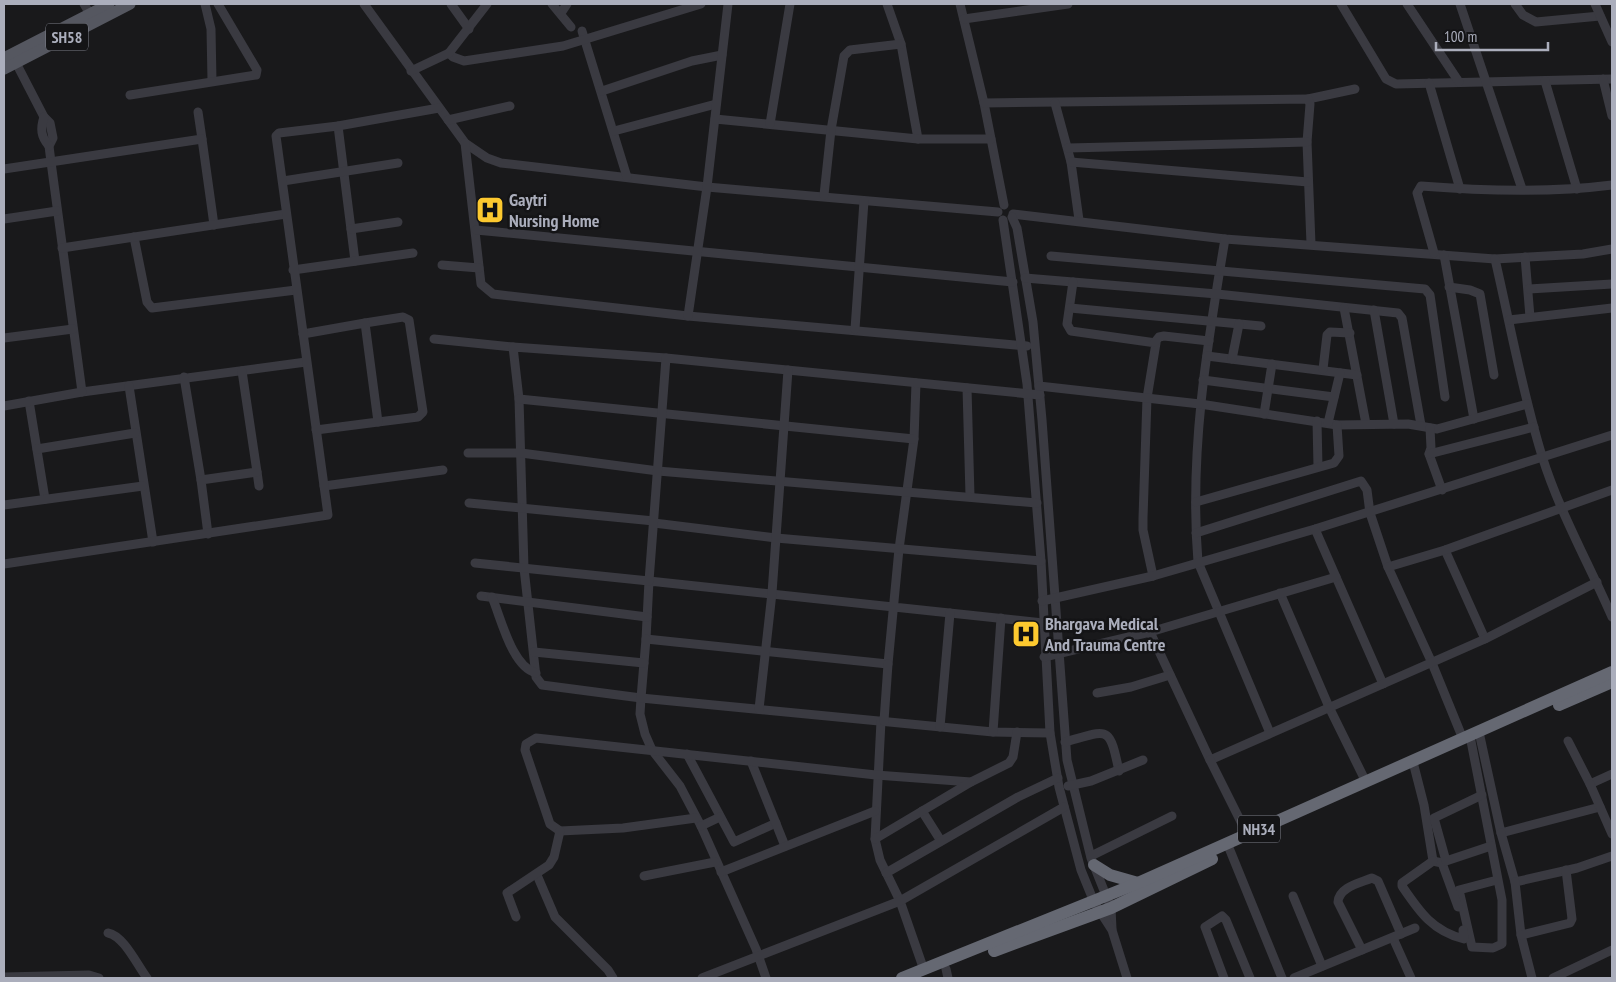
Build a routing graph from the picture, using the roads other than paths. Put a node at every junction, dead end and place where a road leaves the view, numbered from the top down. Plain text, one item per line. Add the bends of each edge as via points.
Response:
1 (84, 4) edge
2 (109, 4) edge
3 (130, 4) edge
4 (206, 4) edge
5 (218, 4) edge
6 (364, 4) edge
7 (451, 4) edge
8 (487, 4) edge
9 (552, 4) edge
10 (567, 4) edge
11 (699, 4) edge
12 (728, 4) edge
13 (790, 4) edge
14 (887, 4) edge
15 (960, 4) edge
16 (1068, 4) edge
17 (1341, 4) edge
18 (1407, 4) edge
19 (1460, 4) edge
20 (1515, 4) edge
21 (1595, 4) edge
22 (1032, 6) edge
23 (561, 13) junction
24 (90, 14) junction
25 (1600, 16) junction
26 (964, 19) junction
27 (571, 28) dead end
28 (469, 29) junction
29 (584, 35) junction
30 (1612, 42) edge
31 (901, 44) junction
32 (449, 53) junction
33 (722, 55) junction
34 (11, 59) edge
35 (4, 69) edge
36 (411, 71) junction
37 (1608, 79) edge
38 (212, 81) junction
39 (1544, 81) junction
40 (1460, 82) junction
41 (1486, 82) junction
42 (1429, 83) junction
43 (1355, 89) dead end
44 (602, 91) junction
45 (130, 95) dead end
46 (1308, 99) junction
47 (984, 103) junction
48 (1055, 103) junction
49 (716, 104) junction
50 (510, 106) dead end
51 (439, 108) junction
52 (198, 112) dead end
53 (1612, 116) edge
54 (715, 119) junction
55 (448, 120) junction
56 (770, 124) junction
57 (338, 126) junction
58 (831, 130) junction
59 (614, 131) junction
60 (202, 139) junction
61 (918, 139) junction
62 (991, 139) junction
63 (1306, 142) junction
64 (465, 143) junction
65 (1068, 148) junction
66 (51, 162) junction
67 (1071, 162) junction
68 (398, 163) dead end
69 (4, 169) edge
70 (344, 172) junction
71 (627, 178) junction
72 (283, 181) junction
73 (1308, 182) junction
74 (1612, 185) edge
75 (707, 186) junction
76 (1460, 189) junction
77 (1522, 189) junction
78 (1577, 189) junction
79 (824, 195) junction
80 (864, 201) junction
81 (1001, 209) junction
82 (57, 211) junction
83 (286, 214) junction
84 (1009, 217) junction
85 (4, 219) edge
86 (1079, 220) junction
87 (398, 222) dead end
88 (214, 225) junction
89 (351, 229) junction
90 (476, 230) junction
91 (134, 237) junction
92 (1225, 239) junction
93 (1311, 244) junction
94 (62, 248) junction
95 (1612, 249) edge
96 (698, 251) junction
97 (413, 253) dead end
98 (1434, 253) junction
99 (1444, 255) junction
100 (1052, 256) dead end
101 (1525, 257) junction
102 (1495, 259) junction
103 (356, 261) junction
104 (442, 265) dead end
105 (479, 268) junction
106 (860, 268) junction
107 (1220, 269) junction
108 (293, 270) junction
109 (1025, 278) junction
110 (1013, 282) junction
111 (1073, 282) junction
112 (1612, 284) edge
113 (1449, 287) junction
114 (1529, 289) junction
115 (296, 290) junction
116 (1217, 294) junction
117 (1070, 308) junction
118 (1344, 308) junction
119 (1612, 308) edge
120 (1374, 310) junction
121 (688, 316) junction
122 (1530, 317) junction
123 (1509, 320) junction
124 (1212, 321) junction
125 (365, 323) junction
126 (1240, 324) junction
127 (1261, 326) dead end
128 (73, 328) junction
129 (855, 329) junction
130 (1350, 333) junction
131 (303, 334) junction
132 (4, 338) edge
133 (434, 339) dead end
134 (1209, 341) junction
135 (1155, 342) junction
136 (1023, 346) junction
137 (1035, 346) junction
138 (513, 347) junction
139 (1207, 356) junction
140 (666, 358) junction
141 (1232, 359) junction
142 (306, 362) junction
143 (1272, 364) junction
144 (1323, 369) junction
145 (788, 370) junction
146 (242, 371) junction
147 (1340, 373) junction
148 (1357, 375) junction
149 (1494, 375) dead end
150 (184, 377) junction
151 (1203, 380) junction
152 (916, 383) junction
153 (129, 386) junction
154 (967, 388) junction
155 (1267, 389) junction
156 (1039, 390) junction
157 (82, 392) junction
158 (1028, 394) junction
159 (1334, 397) junction
160 (1445, 397) dead end
161 (1147, 398) junction
162 (519, 399) junction
163 (29, 401) junction
164 (1200, 404) junction
165 (1527, 404) junction
166 (4, 406) edge
167 (662, 414) junction
168 (1264, 414) junction
169 (1474, 419) junction
170 (378, 422) junction
171 (1317, 422) junction
172 (1332, 424) junction
173 (1366, 424) junction
174 (1394, 424) junction
175 (1421, 425) junction
176 (784, 426) junction
177 (1534, 427) junction
178 (1430, 428) junction
179 (316, 430) junction
180 (135, 433) junction
181 (1612, 435) edge
182 (914, 439) junction
183 (37, 449) junction
184 (468, 453) dead end
185 (521, 453) junction
186 (1429, 454) junction
187 (1542, 458) junction
188 (1318, 467) junction
189 (444, 470) dead end
190 (658, 471) junction
191 (257, 472) junction
192 (201, 480) junction
193 (779, 481) junction
194 (143, 486) junction
195 (259, 486) dead end
196 (324, 486) junction
197 (1442, 490) junction
198 (1612, 490) edge
199 (906, 491) junction
200 (970, 496) junction
201 (45, 499) junction
202 (1036, 502) junction
203 (1196, 502) junction
204 (469, 503) dead end
205 (4, 505) edge
206 (523, 508) junction
207 (1562, 508) junction
208 (1370, 513) junction
209 (654, 522) junction
210 (1316, 529) junction
211 (208, 534) junction
212 (1196, 534) junction
213 (776, 538) junction
214 (153, 542) junction
215 (899, 550) junction
216 (1445, 550) junction
217 (1041, 561) junction
218 (1198, 562) junction
219 (4, 564) edge
220 (475, 564) dead end
221 (1388, 567) junction
222 (524, 568) junction
223 (1154, 576) junction
224 (1336, 577) junction
225 (649, 581) junction
226 (1597, 582) junction
227 (772, 593) junction
228 (1280, 594) junction
229 (481, 596) dead end
230 (492, 597) junction
231 (1055, 599) junction
232 (1042, 601) junction
233 (528, 602) junction
234 (893, 607) junction
235 (1218, 611) junction
236 (950, 613) junction
237 (647, 617) junction
238 (1612, 617) edge
239 (1001, 618) junction
240 (1043, 623) junction
241 (1150, 632) junction
242 (646, 639) junction
243 (1485, 639) junction
244 (766, 651) junction
245 (534, 652) junction
246 (1059, 654) junction
247 (1044, 657) junction
248 (644, 662) junction
249 (1432, 663) junction
250 (888, 664) junction
251 (1612, 672) edge
252 (536, 673) junction
253 (1170, 675) junction
254 (1612, 682) edge
255 (1383, 684) junction
256 (1097, 693) dead end
257 (641, 698) junction
258 (1329, 707) junction
259 (759, 709) junction
260 (882, 721) junction
261 (940, 727) junction
262 (993, 732) junction
263 (1016, 732) junction
264 (1050, 733) junction
265 (1270, 733) junction
266 (1473, 738) junction
267 (1568, 741) dead end
268 (1065, 742) junction
269 (652, 750) junction
270 (687, 754) junction
271 (1143, 760) dead end
272 (1210, 760) junction
273 (751, 761) junction
274 (1414, 765) junction
275 (1119, 771) junction
276 (1612, 774) edge
277 (876, 775) junction
278 (971, 782) junction
279 (1058, 782) junction
280 (1366, 782) junction
281 (1590, 784) junction
282 (1073, 786) junction
283 (1482, 795) junction
284 (1064, 807) junction
285 (1600, 807) junction
286 (876, 811) junction
287 (922, 811) junction
288 (1172, 816) dead end
289 (720, 817) junction
290 (696, 818) junction
291 (776, 823) junction
292 (701, 826) junction
293 (560, 832) junction
294 (1501, 833) junction
295 (1247, 834) junction
296 (1612, 834) edge
297 (875, 839) junction
298 (941, 841) junction
299 (785, 846) junction
300 (1228, 846) junction
301 (1491, 846) junction
302 (1612, 856) edge
303 (1092, 860) junction
304 (1433, 861) junction
305 (715, 862) junction
306 (1566, 870) junction
307 (721, 872) junction
308 (886, 873) junction
309 (537, 875) junction
310 (644, 876) dead end
311 (1497, 880) junction
312 (1515, 882) junction
313 (1138, 883) junction
314 (1293, 896) dead end
315 (900, 901) junction
316 (1102, 905) junction
317 (516, 917) dead end
318 (1415, 928) dead end
319 (108, 933) dead end
320 (1520, 935) junction
321 (1397, 936) junction
322 (1362, 950) junction
323 (1612, 950) edge
324 (758, 957) junction
325 (1322, 966) junction
326 (924, 974) edge
327 (947, 974) edge
328 (4, 978) edge
329 (39, 978) edge
330 (99, 978) edge
331 (147, 978) edge
332 (613, 978) edge
333 (702, 978) edge
334 (766, 978) edge
335 (902, 978) edge
336 (1127, 978) edge
337 (1224, 978) edge
338 (1250, 978) edge
339 (1282, 978) edge
340 (1294, 978) edge
341 (1411, 978) edge
342 (1532, 978) edge
343 (1553, 978) edge

1 - 24 street
2 - 24 main road, SH58
3 - 34 main road, SH58
4 - 38 street via 211,29
5 - 38 street via 257,73
6 - 36 street
7 - 28 street
8 - 28 street
9 - 23 street
10 - 23 street
11 - 29 street
12 - 33 street
13 - 56 street
14 - 31 street
15 - 26 street
16 - 22 street
17 - 42 street via 1386,79 1396,84
18 - 40 street
19 - 41 street
20 - 25 street via 1523,15 1536,22
21 - 25 street
22 - 26 street
23 - 27 street
24 - 34 main road, SH58
25 - 30 street
26 - 47 street
28 - 32 street
29 - 32 street via 562,46 471,61 460,60
29 - 44 street
31 - 58 street via 846,53
31 - 61 street
32 - 36 street
33 - 44 street via 692,60
33 - 49 street
34 - 35 main road, SH58
34 - 66 street via 50,123 53,138 49,146
36 - 51 street
37 - 39 street
37 - 53 street
38 - 45 street
39 - 41 street
39 - 78 street
40 - 41 street
40 - 42 street
41 - 77 street
42 - 76 street
43 - 46 street
44 - 59 street
46 - 48 street
46 - 63 street
47 - 48 street
47 - 62 street
48 - 65 street
49 - 54 street
49 - 59 street
50 - 55 street
51 - 55 street
51 - 57 street
52 - 60 street
54 - 56 street
54 - 75 street
55 - 64 street
56 - 58 street
57 - 70 street
57 - 72 street via 276,134
58 - 61 street
58 - 79 street
59 - 71 street
60 - 66 street
60 - 88 street
61 - 62 street
62 - 81 street
63 - 65 street
63 - 73 street
64 - 71 street via 500,163
64 - 90 street
65 - 67 street
66 - 69 street
66 - 82 street
67 - 73 street
67 - 86 street
68 - 70 street
70 - 72 street
70 - 89 street
71 - 75 street
72 - 83 street
73 - 93 street
74 - 78 street
75 - 79 street
75 - 96 street
76 - 77 street
76 - 98 street via 1418,188
77 - 78 street
79 - 80 street
80 - 81 street
80 - 106 street
81 - 84 street
81 - 84 street via 1011,207
82 - 85 street
82 - 94 street
83 - 88 street
83 - 108 street
84 - 86 street
84 - 109 street via 1017,228
84 - 110 street
86 - 92 street
87 - 89 street
88 - 91 street
89 - 103 street
90 - 96 street
90 - 105 street
91 - 94 street
91 - 115 street via 147,302 152,308
92 - 93 street
92 - 107 street
93 - 98 street
94 - 128 street
95 - 101 street
96 - 106 street
96 - 121 street
97 - 103 street
98 - 99 street
99 - 102 street
99 - 113 street
100 - 107 street
101 - 102 street
101 - 114 street
102 - 123 street
103 - 108 street
104 - 105 street
105 - 121 street via 481,284 493,294
106 - 110 street
106 - 129 street
107 - 116 street
107 - 160 street via 1425,289 1430,295
108 - 115 street
109 - 111 street
109 - 137 street
110 - 136 street
111 - 116 street
111 - 117 street
112 - 114 street
113 - 149 street via 1480,294
113 - 169 street
114 - 122 street
115 - 131 street
116 - 118 street
116 - 124 street
117 - 124 street
117 - 135 street via 1067,324 1075,333
118 - 120 street
118 - 130 street
119 - 122 street
120 - 174 street
120 - 175 street via 1394,312 1402,318
121 - 129 street
122 - 123 street
123 - 165 street
124 - 126 street
124 - 134 street
125 - 131 street
125 - 170 street
125 - 170 street via 403,317 409,320 423,412 418,417
126 - 127 street
126 - 141 street
128 - 132 street
128 - 157 street
129 - 136 street
130 - 144 street via 1330,332 1327,335
130 - 148 street
131 - 142 street
133 - 138 street
134 - 135 street via 1164,336
134 - 139 street
135 - 161 street
136 - 137 street
136 - 158 street
137 - 156 street
138 - 140 street
138 - 162 street
139 - 141 street
139 - 151 street
140 - 145 street
140 - 167 street
141 - 143 street
142 - 146 street
142 - 179 street
143 - 144 street
143 - 155 street
144 - 147 street
145 - 152 street
145 - 176 street
146 - 150 street
146 - 191 street
147 - 148 street
147 - 159 street
148 - 173 street
150 - 153 street
150 - 192 street
151 - 155 street
151 - 164 street
152 - 154 street
152 - 182 street
153 - 157 street
153 - 180 street
154 - 158 street
154 - 200 street
155 - 159 street
155 - 168 street
156 - 158 street
156 - 161 street
156 - 231 street
157 - 163 street
158 - 202 street
159 - 172 street
161 - 164 street
161 - 223 street via 1143,530
162 - 167 street
162 - 185 street
163 - 166 street
163 - 183 street
164 - 168 street
164 - 203 street
165 - 169 street
165 - 177 street
167 - 176 street
167 - 190 street
168 - 171 street
169 - 178 street
170 - 179 street
171 - 172 street
171 - 188 street
172 - 173 street
172 - 188 street via 1338,459
173 - 174 street
174 - 175 street
175 - 178 street
176 - 182 street
176 - 193 street
177 - 186 street
177 - 187 street
178 - 186 street
179 - 196 street
180 - 183 street
180 - 194 street
181 - 187 street
182 - 199 street
183 - 201 street
184 - 185 street
185 - 190 street
185 - 206 street
186 - 197 street
187 - 197 street
187 - 207 street
188 - 203 street
189 - 196 street
190 - 193 street
190 - 209 street
191 - 192 street
191 - 195 street
192 - 211 street
193 - 199 street
193 - 213 street
194 - 201 street
194 - 214 street
196 - 211 street via 326,516
197 - 208 street
198 - 207 street
199 - 200 street
199 - 215 street
200 - 202 street
201 - 205 street
202 - 217 street
203 - 212 street
204 - 206 street
206 - 209 street
206 - 222 street
207 - 216 street
207 - 226 street
208 - 210 street
208 - 212 street via 1367,490 1361,481
208 - 221 street
209 - 213 street
209 - 225 street
210 - 218 street
210 - 224 street
211 - 214 street
212 - 218 street
213 - 215 street
213 - 227 street
214 - 219 street
215 - 217 street
215 - 234 street
216 - 221 street
216 - 243 street
217 - 232 street
218 - 223 street
218 - 235 street
220 - 222 street
221 - 249 street
222 - 225 street
222 - 233 street
223 - 231 street
224 - 228 street
224 - 255 street
225 - 227 street
225 - 237 street
226 - 238 street
226 - 243 street
227 - 234 street
227 - 244 street
228 - 235 street
228 - 258 street
229 - 230 street
230 - 233 street
230 - 252 street via 517,659 528,671
231 - 232 street
231 - 246 street
232 - 240 street
233 - 237 street
233 - 245 street
234 - 236 street
234 - 250 street
235 - 241 street
235 - 265 street
236 - 239 street
236 - 261 street
237 - 242 street
239 - 240 street
239 - 262 street
240 - 247 street
241 - 246 street
241 - 253 street
242 - 244 street
242 - 248 street
243 - 249 street
244 - 250 street
244 - 259 street
245 - 248 street
245 - 252 street
246 - 247 street
246 - 268 street
247 - 264 street
248 - 257 street
249 - 255 street
249 - 266 street
250 - 260 street
251 - 266 highway, NH34
252 - 257 street via 542,685
253 - 256 street via 1132,687
253 - 272 street
254 - 266 highway, NH34
255 - 258 street
257 - 259 street
257 - 269 street via 640,714
258 - 265 street
258 - 280 street
259 - 260 street
260 - 261 street
260 - 277 street
261 - 262 street
262 - 263 street
263 - 264 street
263 - 278 street via 1013,757 1009,763
264 - 279 street
265 - 272 street
266 - 274 highway, NH34
266 - 283 street
266 - 294 street
267 - 281 street
268 - 275 street via 1098,733 1108,735
268 - 282 street
269 - 270 street
269 - 290 street via 680,786
269 - 293 street via 536,738 530,742 526,750 550,824
270 - 273 street
270 - 289 street
271 - 275 street
272 - 295 street
273 - 277 street
273 - 291 street
274 - 280 highway, NH34
274 - 300 highway, NH34
274 - 304 street
275 - 282 street
276 - 281 street
277 - 278 street
277 - 286 street
278 - 287 street
279 - 282 street
279 - 284 street
279 - 298 street via 1018,797
280 - 295 highway, NH34
281 - 285 street
282 - 303 street
283 - 301 street
283 - 301 street via 1434,818 1446,861
284 - 315 street
284 - 316 street via 1081,870
285 - 294 street
285 - 296 street
286 - 297 street
286 - 299 street
287 - 297 street
287 - 298 street
288 - 303 street
289 - 291 street via 734,842
289 - 292 street
290 - 292 street
290 - 293 street
291 - 299 street
292 - 305 street
293 - 309 street via 552,862
294 - 312 street
295 - 300 highway, NH34
297 - 308 street
298 - 308 street
299 - 307 street
300 - 313 highway, NH34
300 - 316 highway, NH34
300 - 339 street
301 - 311 street
302 - 306 street
303 - 313 highway via 1110,876
303 - 316 street
304 - 304 street via 1402,886 1423,917 1450,935 1464,939 1460,913 1442,863
305 - 307 street
305 - 310 street
306 - 312 street
306 - 320 street via 1570,923
307 - 324 street
308 - 315 street
309 - 317 street via 507,893
309 - 332 street via 555,917
311 - 311 street via 1459,890 1472,947 1493,948 1502,944 1502,900
312 - 320 street
313 - 316 highway, NH34
314 - 325 street
315 - 324 street
315 - 326 street
316 - 326 highway, NH34
316 - 327 highway, NH34
316 - 336 street
318 - 321 street
319 - 331 street via 121,941
320 - 342 street
321 - 322 street
321 - 322 street via 1378,881 1372,878 1345,890 1338,902
321 - 341 street
322 - 325 street
323 - 343 street
324 - 333 street
324 - 334 street
325 - 340 street
326 - 327 highway, NH34
326 - 335 highway, NH34
328 - 329 street
329 - 330 street via 89,975
337 - 338 street via 1205,927 1222,916

